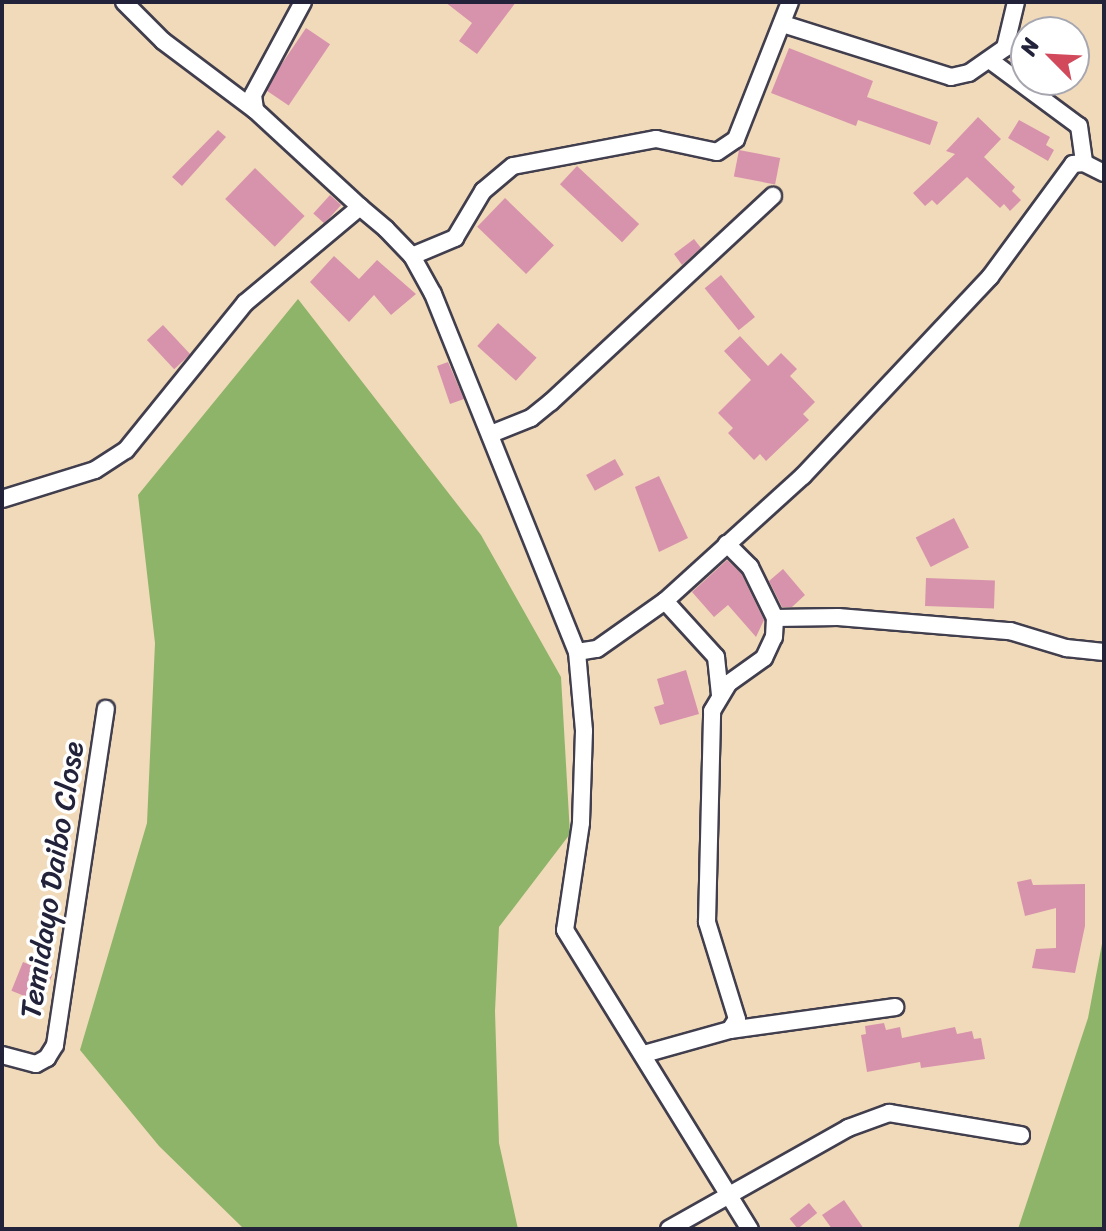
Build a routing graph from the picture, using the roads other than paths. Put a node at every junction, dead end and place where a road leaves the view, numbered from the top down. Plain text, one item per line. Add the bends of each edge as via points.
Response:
1 (124, 2) edge
2 (303, 2) edge
3 (790, 2) edge
4 (1016, 2) edge
5 (783, 24) junction
6 (991, 61) junction
7 (255, 110) junction
8 (1084, 163) junction
9 (1104, 173) edge
10 (773, 196) dead end
11 (360, 207) junction
12 (412, 256) junction
13 (491, 434) junction
14 (2, 499) edge
15 (727, 544) junction
16 (665, 601) junction
17 (775, 618) junction
18 (577, 652) junction
19 (1104, 652) edge
20 (720, 696) junction
21 (106, 709) dead end
22 (895, 1007) dead end
23 (730, 1030) junction
24 (644, 1054) junction
25 (2, 1055) edge
26 (1021, 1135) dead end
27 (728, 1193) junction
28 (669, 1229) edge
29 (750, 1229) edge

1 - 7 street via 163,41
2 - 7 street via 253,95
3 - 5 street
4 - 6 street via 1005,48
5 - 6 street via 938,75 969,73
5 - 12 street via 736,139 717,152 656,139 513,166 483,191 455,238
6 - 8 street via 1079,126
7 - 11 street
8 - 9 street
8 - 15 street via 1065,172 990,277 803,476
10 - 13 street via 551,402 531,418
11 - 12 street
11 - 14 street via 245,303 126,450 95,470
12 - 13 street
13 - 18 street
15 - 16 street
15 - 17 street via 750,567
16 - 18 street via 597,649
16 - 20 street via 716,657
17 - 19 street via 838,617 1010,631 1066,648
17 - 20 street via 774,637 764,658
18 - 24 street via 584,731 581,823 565,930
20 - 23 street via 711,731 707,922 738,1007
21 - 25 street, Temidayo Daibo Close via 55,1045 36,1064
22 - 23 street
23 - 24 street
24 - 27 street
26 - 27 street via 889,1113 848,1128
27 - 28 street
27 - 29 street

